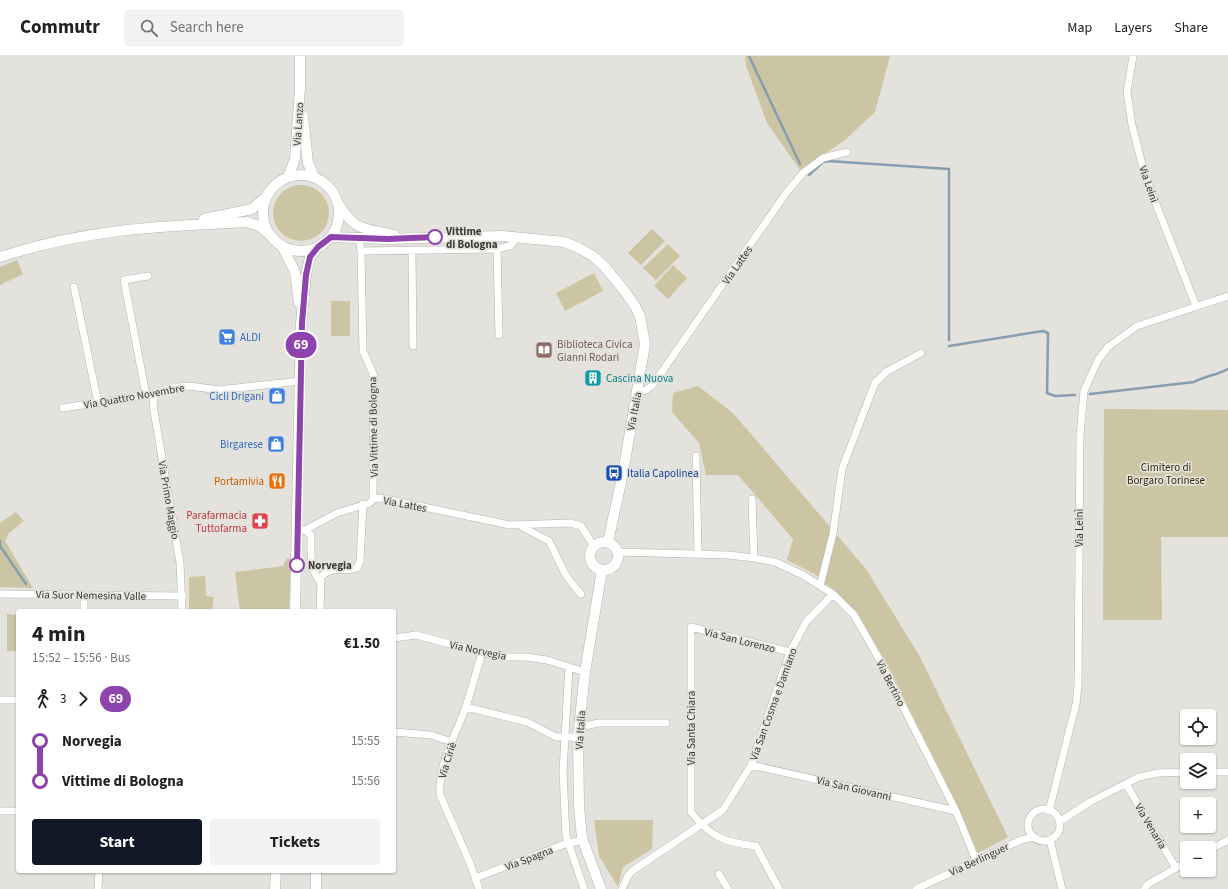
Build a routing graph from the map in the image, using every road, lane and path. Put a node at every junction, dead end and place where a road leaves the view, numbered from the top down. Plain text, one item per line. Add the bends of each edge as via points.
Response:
1 (300, 56) edge
2 (1133, 56) edge
3 (300, 88) junction
4 (847, 152) dead end
5 (314, 176) junction
6 (288, 177) junction
7 (266, 197) junction
8 (339, 205) junction
9 (165, 226) junction
10 (270, 235) junction
11 (517, 236) junction
12 (331, 237) junction
13 (359, 238) junction
14 (407, 238) junction
15 (282, 246) junction
16 (318, 247) junction
17 (361, 250) junction
18 (497, 250) junction
19 (412, 251) junction
20 (0, 258) edge
21 (148, 276) dead end
22 (74, 287) dead end
23 (1228, 296) edge
24 (1196, 306) junction
25 (302, 323) junction
26 (499, 334) dead end
27 (413, 346) dead end
28 (921, 353) dead end
29 (300, 381) junction
30 (638, 391) junction
31 (158, 392) junction
32 (146, 394) junction
33 (98, 403) junction
34 (63, 408) dead end
35 (696, 456) dead end
36 (373, 499) junction
37 (752, 499) dead end
38 (363, 504) junction
39 (520, 526) junction
40 (301, 530) junction
41 (608, 542) junction
42 (594, 546) junction
43 (618, 552) junction
44 (698, 554) junction
45 (754, 558) junction
46 (602, 570) junction
47 (320, 582) junction
48 (820, 586) junction
49 (0, 594) edge
50 (581, 594) dead end
51 (833, 594) junction
52 (84, 595) junction
53 (183, 596) junction
54 (84, 609) edge
55 (182, 609) edge
56 (295, 609) edge
57 (320, 609) edge
58 (691, 627) joint
59 (396, 638) edge
60 (482, 652) junction
61 (790, 652) junction
62 (569, 667) junction
63 (585, 672) junction
64 (0, 700) edge
65 (16, 700) edge
66 (466, 707) junction
67 (666, 723) dead end
68 (579, 726) junction
69 (396, 732) edge
70 (564, 737) junction
71 (578, 737) junction
72 (452, 742) junction
73 (751, 765) junction
74 (1180, 772) edge
75 (1216, 772) edge
76 (1228, 772) edge
77 (1126, 784) junction
78 (0, 811) edge
79 (16, 811) edge
80 (1049, 811) junction
81 (956, 812) junction
82 (1059, 822) junction
83 (701, 824) junction
84 (1029, 830) junction
85 (1033, 837) junction
86 (583, 840) junction
87 (1021, 840) junction
88 (1050, 840) junction
89 (1228, 840) edge
90 (568, 844) junction
91 (1216, 846) edge
92 (976, 860) junction
93 (1180, 866) edge
94 (1176, 868) junction
95 (99, 873) edge
96 (277, 873) edge
97 (315, 873) edge
98 (720, 874) dead end
99 (475, 878) junction
100 (98, 889) edge
101 (277, 889) edge
102 (315, 889) edge
103 (479, 889) edge
104 (584, 889) edge
105 (601, 889) edge
106 (622, 889) edge
107 (728, 889) edge
108 (779, 889) edge
109 (916, 889) edge
110 (1062, 889) edge
111 (1144, 889) edge

1 - 3 street
2 - 24 street, Via Leinì via 1127,92 1132,126 1145,176
3 - 5 street, Via Lanzo via 308,163
3 - 6 street, Via Lanzo via 295,159
4 - 30 street, Via Lattes via 823,158 804,173 786,193 652,386 644,391
5 - 6 street via 305,174
5 - 8 street via 330,187
6 - 7 street via 279,181
7 - 9 street via 252,209
7 - 10 street via 263,216
8 - 12 street via 339,222
8 - 14 street, Via Italia via 349,219 361,228
9 - 10 street via 247,222 259,226
9 - 20 street via 76,236
10 - 15 street
11 - 14 street, Via Italia
11 - 18 street via 510,246
11 - 30 street, Via Italia via 564,242 579,248 604,266 630,297 640,316 645,339 645,354
12 - 13 street, Via Italia
12 - 16 street
13 - 14 street, Via Italia
13 - 17 street, Via Vittime di Bologna
15 - 16 street via 304,251
15 - 25 street via 294,272
16 - 25 street via 310,257 306,275
17 - 19 street
17 - 36 street, Via Vittime di Bologna via 362,351 374,376
18 - 19 street
18 - 26 street
19 - 27 street
21 - 32 street via 124,280
22 - 33 street
23 - 24 street, Via Leinì
24 - 80 street, Via Leinì via 1137,326 1121,336 1098,360 1084,391 1080,435 1078,686 1076,704
25 - 29 street
28 - 48 street via 886,372 875,383 842,469 833,534
29 - 31 street, Via Quattro Novembre via 219,390 184,386
29 - 40 street
30 - 41 street, Via Italia
31 - 32 street, Via Quattro Novembre
31 - 53 street, Via Primo Maggio via 153,405 180,563
32 - 33 street, Via Quattro Novembre
33 - 34 street, Via Quattro Novembre
35 - 44 street
36 - 38 street, Via Lattes via 370,503
36 - 39 street, Via Lattes via 385,499
37 - 45 street
38 - 40 street, Via Lattes via 336,513
38 - 47 street via 360,561 357,568 327,571
39 - 42 street, Via Lattes via 581,526
39 - 50 street, Via Lattes via 549,541 560,568
40 - 47 street via 311,535 312,567
40 - 56 street
41 - 42 street via 600,542
41 - 43 street
42 - 46 street via 590,559
43 - 44 street, Via Bertino
43 - 46 street via 619,557 615,565
44 - 45 street, Via Bertino
45 - 48 street, Via Bertino via 775,562
46 - 63 street, Via Italia
47 - 57 street
48 - 51 street, Via Bertino
49 - 52 street, Via Suor Nemesina Valle
51 - 61 street, Via San Cosma e Damiano via 806,622
51 - 81 street, Via Bertino via 854,615 874,650
52 - 53 street, Via Suor Nemesina Valle
52 - 54 street
53 - 55 street, Via Primo Maggio
58 - 61 street, Via San Lorenzo
58 - 83 street, Via Santa Chiara via 691,812
59 - 60 street, Via Norvegia via 416,635
60 - 62 street, Via Norvegia via 500,656 526,656
60 - 66 street, Via Ciriè
61 - 73 street, Via San Cosma e Damiano
62 - 63 street, Via Norvegia
62 - 70 street, Via Italia
63 - 68 street, Via Italia
64 - 65 street
66 - 70 street via 527,722 556,737
66 - 72 street, Via Ciriè
67 - 68 street via 599,723
68 - 71 street, Via Italia
69 - 72 street via 430,735
70 - 71 street
70 - 90 street, Via Italia via 563,771
71 - 86 street, Via Italia via 579,806
72 - 99 street, Via Ciriè via 441,773 440,795
73 - 81 street, Via San Giovanni
73 - 83 street, Via San Cosma e Damiano via 723,810
74 - 77 street via 1158,772
75 - 76 street
77 - 82 street via 1090,802
77 - 94 street, Via Venaria
78 - 79 street
80 - 82 street via 1054,813
80 - 84 street via 1039,811 1031,816
81 - 92 street, Via Bertino
82 - 88 street via 1059,830
83 - 106 street, Via San Cosma e Damiano via 632,871
83 - 108 street via 721,839 735,844 756,846
84 - 85 street
84 - 87 street
85 - 87 street, Via Berlinguer
85 - 88 street via 1041,841
86 - 90 street, Via Spagna
86 - 105 street, Via Italia
87 - 92 street, Via Berlinguer
88 - 110 street
89 - 91 street
90 - 99 street, Via Spagna
90 - 104 street, Via Italia
92 - 109 street, Via Berlinguer
93 - 94 street
94 - 111 street
95 - 100 street
96 - 101 street
97 - 102 street
98 - 107 street
99 - 103 street, Via Ciriè

